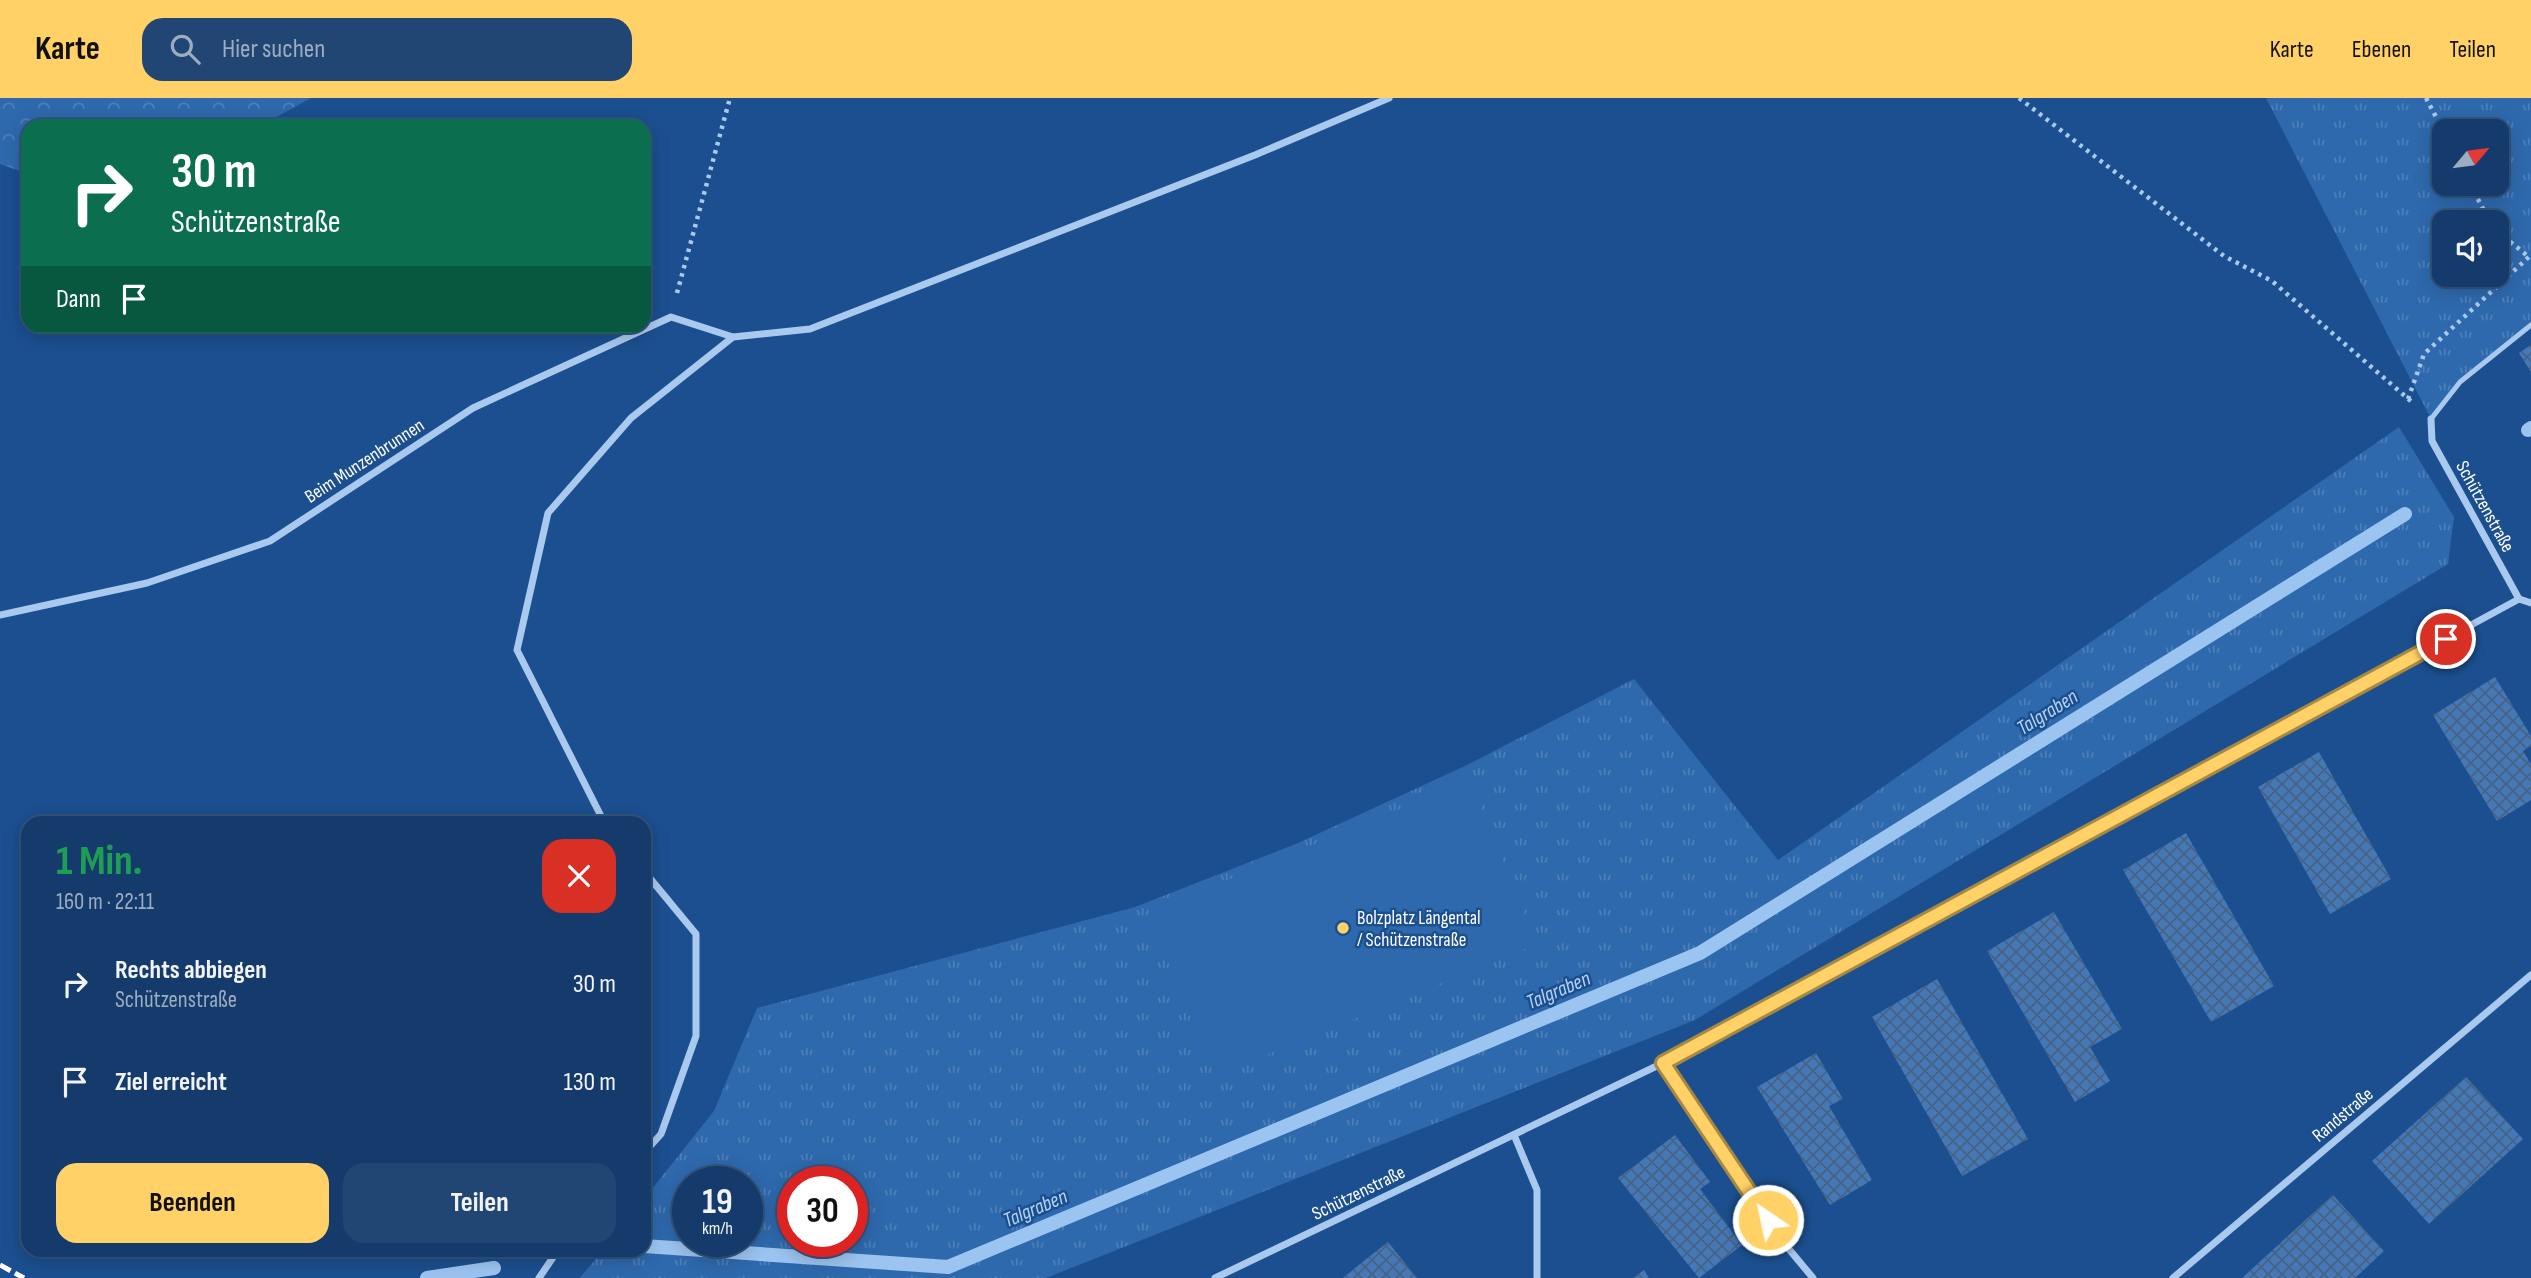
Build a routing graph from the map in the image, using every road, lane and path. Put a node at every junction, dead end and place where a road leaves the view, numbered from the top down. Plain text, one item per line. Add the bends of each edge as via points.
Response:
1 (730, 98) edge
2 (1389, 98) edge
3 (2019, 98) edge
4 (2426, 98) edge
5 (2437, 119) edge
6 (2509, 240) edge
7 (2530, 256) edge
8 (671, 317) junction
9 (2531, 325) edge
10 (651, 326) edge
11 (636, 333) edge
12 (733, 337) junction
13 (2408, 399) junction
14 (2431, 419) junction
15 (2519, 599) junction
16 (2531, 603) edge
17 (0, 615) edge
18 (601, 816) edge
19 (651, 879) edge
20 (2531, 975) edge
21 (1663, 1063) junction
22 (1514, 1135) junction
23 (651, 1146) edge
24 (552, 1257) edge
25 (539, 1278) edge
26 (1215, 1278) edge
27 (1537, 1278) edge
28 (1812, 1278) edge
29 (2174, 1278) edge

1 - 8 path
2 - 12 street via 810,329
3 - 13 path via 2224,256 2272,281
4 - 5 path
6 - 7 path
7 - 13 path via 2424,354
8 - 10 street, Beim Munzenbrunnen
8 - 12 street
9 - 14 lane via 2460,382
11 - 17 street, Beim Munzenbrunnen via 473,408 270,541 147,583
12 - 18 street via 631,418 548,513 517,650
13 - 14 path
14 - 15 street, Schützenstraße via 2432,441
15 - 16 street
15 - 21 street, Schützenstraße
19 - 23 street via 696,934 696,1036 662,1134
20 - 29 street, Randstraße
21 - 22 street, Schützenstraße
21 - 28 street
22 - 26 street, Schützenstraße
22 - 27 street via 1537,1190
24 - 25 street

